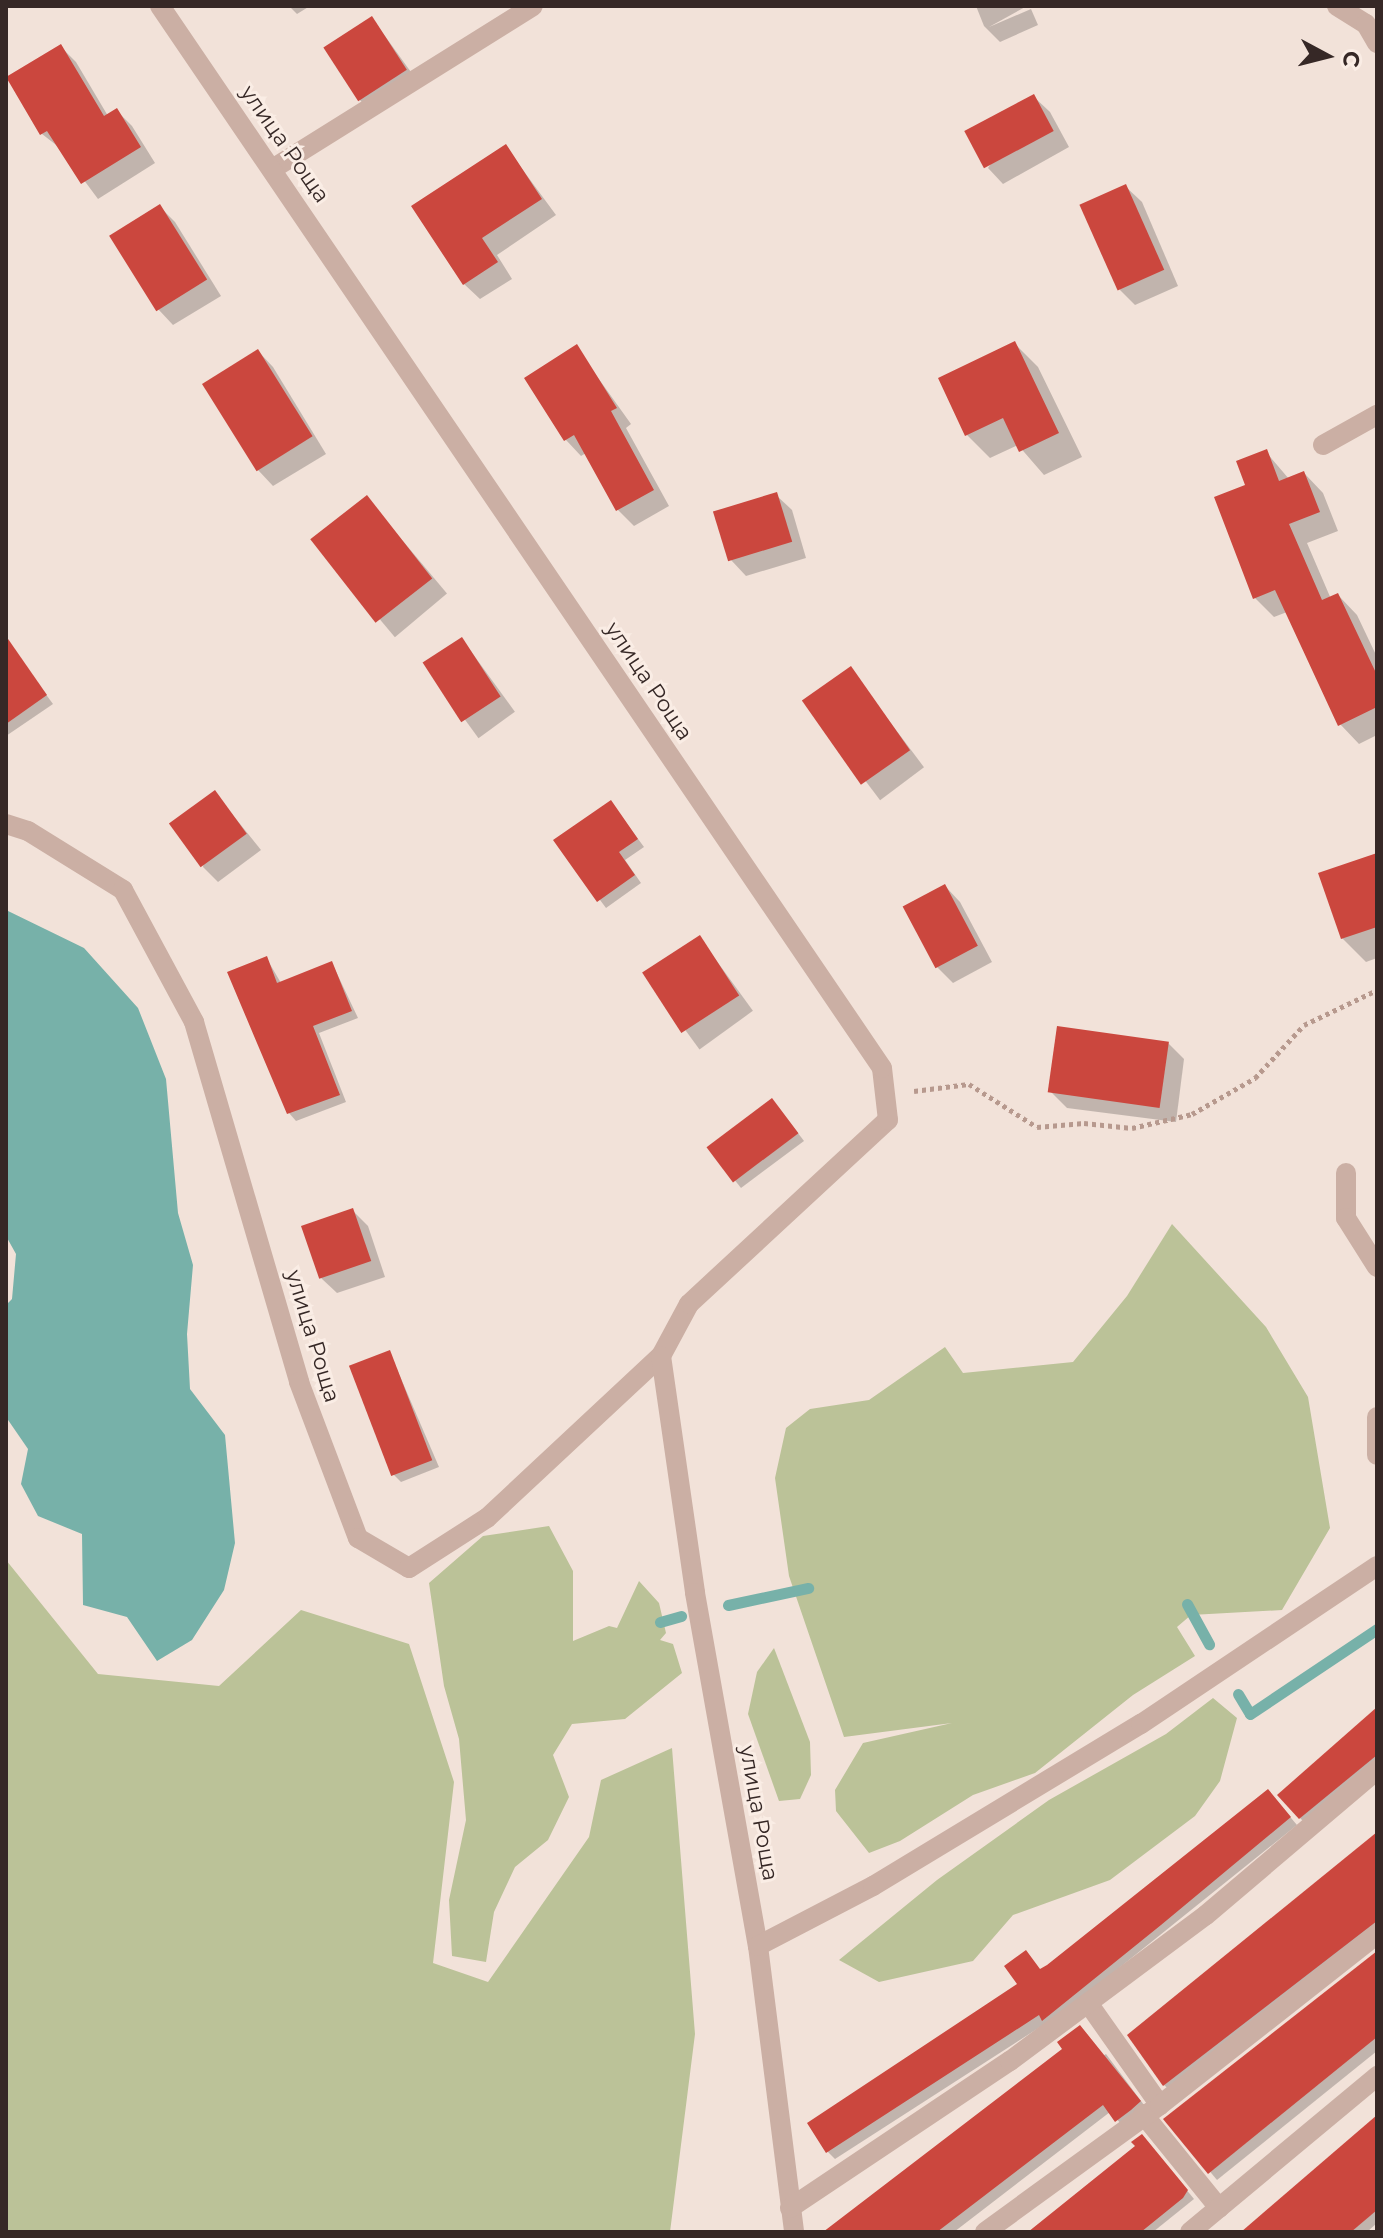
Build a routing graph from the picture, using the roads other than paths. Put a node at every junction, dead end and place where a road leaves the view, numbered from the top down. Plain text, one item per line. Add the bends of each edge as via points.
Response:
1 (160, 6) edge
2 (533, 6) edge
3 (1337, 6) edge
4 (1377, 43) edge
5 (274, 168) junction
6 (1377, 415) edge
7 (1323, 445) dead end
8 (6, 813) edge
9 (6, 824) edge
10 (28, 831) junction
11 (1346, 1173) dead end
12 (1377, 1267) edge
13 (661, 1356) junction
14 (1377, 1417) edge
15 (1377, 1455) edge
16 (1377, 1566) edge
17 (1377, 1770) edge
18 (1377, 1934) edge
19 (758, 1946) junction
20 (1088, 2003) junction
21 (1377, 2076) edge
22 (1152, 2109) junction
23 (790, 2208) junction
24 (1219, 2208) junction
25 (794, 2232) edge
26 (985, 2232) edge
27 (1190, 2232) edge

1 - 5 street, улица Роща
2 - 5 street
3 - 4 street via 1366,24
5 - 13 street, улица Роща via 882,1068 888,1120 689,1304
6 - 7 street
8 - 10 street, улица Роща
9 - 10 street, улица Роща
10 - 13 street, улица Роща via 123,890 194,1022 299,1382 358,1538 409,1568 487,1518
11 - 12 street via 1346,1218
13 - 19 street, улица Роща via 695,1593
14 - 15 street
16 - 19 street via 1141,1724 873,1886
17 - 20 street via 1206,1915
18 - 22 street
19 - 23 street, улица Роща
20 - 22 street
20 - 23 street
21 - 24 street
22 - 24 street
22 - 26 street
23 - 25 street, улица Роща
24 - 27 street

